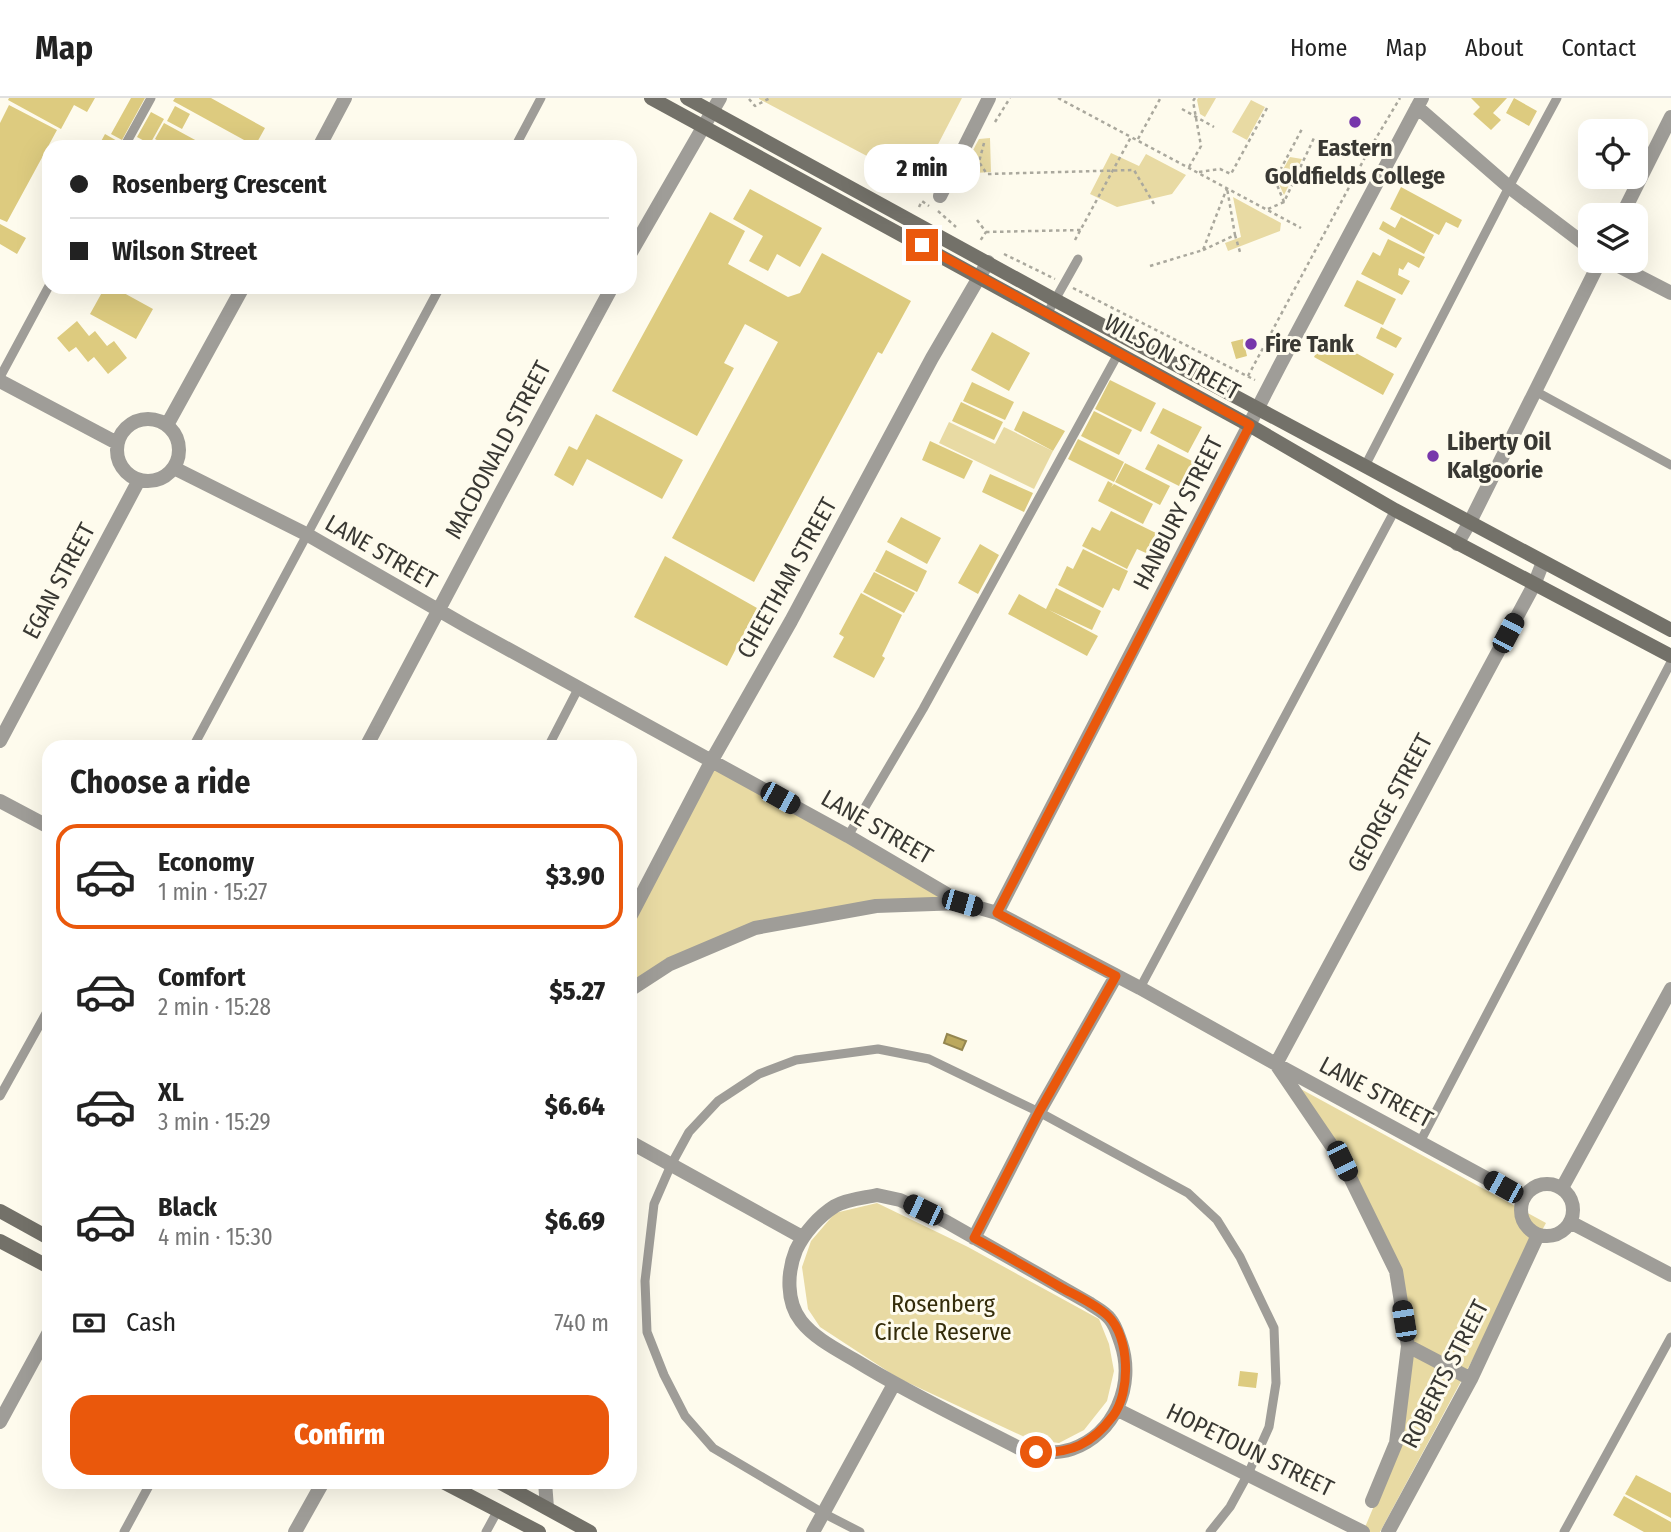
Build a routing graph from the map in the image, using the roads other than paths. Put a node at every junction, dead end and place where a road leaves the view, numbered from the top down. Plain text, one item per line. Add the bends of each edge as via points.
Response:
1 (150, 98) edge
2 (345, 98) edge
3 (541, 98) edge
4 (651, 98) edge
5 (687, 98) edge
6 (720, 98) edge
7 (989, 98) edge
8 (1557, 98) edge
9 (1420, 103) edge
10 (712, 112) junction
11 (1671, 117) edge
12 (703, 127) junction
13 (128, 140) edge
14 (323, 140) edge
15 (519, 140) edge
16 (1509, 187) junction
17 (939, 203) road end
18 (1628, 203) edge
19 (1578, 238) edge
20 (637, 242) edge
21 (1078, 258) dead end
22 (988, 262) junction
23 (1594, 273) edge
24 (1632, 273) edge
25 (979, 276) junction
26 (1671, 293) edge
27 (45, 294) edge
28 (239, 294) edge
29 (436, 294) edge
30 (608, 294) edge
31 (1055, 300) junction
32 (1047, 314) junction
33 (1118, 354) junction
34 (0, 379) edge
35 (1535, 391) junction
36 (1258, 409) junction
37 (167, 425) junction
38 (1250, 425) junction
39 (117, 443) junction
40 (1671, 465) edge
41 (1365, 466) junction
42 (174, 468) junction
43 (139, 480) junction
44 (1395, 510) junction
45 (1470, 522) junction
46 (308, 535) junction
47 (1457, 544) junction
48 (1543, 562) junction
49 (1534, 585) junction
50 (438, 611) junction
51 (1671, 630) edge
52 (1671, 656) edge
53 (1671, 662) edge
54 (578, 689) junction
55 (197, 740) edge
56 (370, 740) edge
57 (552, 740) edge
58 (0, 741) edge
59 (712, 760) junction
60 (0, 800) edge
61 (42, 823) edge
62 (848, 836) junction
63 (962, 903) junction
64 (637, 904) edge
65 (997, 913) junction
66 (1116, 976) junction
67 (637, 985) edge
68 (1140, 989) junction
69 (1671, 989) edge
70 (42, 1021) edge
71 (1276, 1064) junction
72 (0, 1096) edge
73 (1039, 1112) junction
74 (1420, 1142) junction
75 (637, 1146) edge
76 (671, 1165) junction
77 (1562, 1188) junction
78 (1523, 1198) junction
79 (0, 1211) edge
80 (1570, 1222) junction
81 (42, 1234) edge
82 (1538, 1235) junction
83 (802, 1237) junction
84 (974, 1238) junction
85 (0, 1241) edge
86 (42, 1263) edge
87 (1671, 1275) edge
88 (1671, 1338) edge
89 (42, 1345) edge
90 (1408, 1346) junction
91 (1471, 1380) junction
92 (894, 1384) junction
93 (1118, 1410) junction
94 (0, 1422) edge
95 (1248, 1474) junction
96 (147, 1489) edge
97 (319, 1489) edge
98 (457, 1489) edge
99 (512, 1489) edge
100 (546, 1489) edge
101 (1372, 1501) dead end
102 (547, 1508) junction
103 (498, 1510) junction
104 (823, 1513) junction
105 (124, 1532) edge
106 (295, 1532) edge
107 (486, 1532) edge
108 (539, 1532) edge
109 (590, 1532) edge
110 (813, 1532) edge
111 (860, 1532) edge
112 (1210, 1532) edge
113 (1363, 1532) edge
114 (1388, 1532) edge
115 (1564, 1532) edge

1 - 13 lane
2 - 14 street
3 - 15 lane
4 - 12 street, WILSON STREET
5 - 10 street, WILSON STREET
6 - 10 street
7 - 17 street
8 - 16 lane
9 - 16 street
9 - 36 street, HANBURY STREET
10 - 12 street
10 - 22 street, WILSON STREET
11 - 18 street
12 - 20 street
12 - 25 street, WILSON STREET
16 - 19 street
16 - 41 lane
21 - 31 lane
22 - 25 street, CHEETHAM STREET
22 - 31 street, WILSON STREET
23 - 35 street
24 - 26 street
25 - 32 street, WILSON STREET
25 - 59 street, CHEETHAM STREET
27 - 34 lane
28 - 37 street
29 - 46 lane
30 - 50 street, MACDONALD STREET
31 - 32 lane
31 - 36 street, WILSON STREET
32 - 33 street, WILSON STREET
33 - 38 street, WILSON STREET
33 - 62 lane
34 - 39 street
35 - 40 lane
35 - 45 street
36 - 38 street, HANBURY STREET
36 - 41 street, WILSON STREET
37 - 39 street via 149,418 134,422
37 - 42 street via 179,446
38 - 44 street, WILSON STREET
38 - 65 street, HANBURY STREET
39 - 43 street via 118,462
41 - 45 street, WILSON STREET
42 - 43 street via 161,479
42 - 46 street, LANE STREET
43 - 58 street, EGAN STREET
44 - 47 street, WILSON STREET
44 - 68 lane
45 - 47 street
45 - 48 street, WILSON STREET
46 - 50 street, LANE STREET
46 - 55 lane
47 - 49 street, WILSON STREET
48 - 49 street, GEORGE STREET
48 - 51 street, WILSON STREET
49 - 52 street, WILSON STREET
49 - 71 street, GEORGE STREET
50 - 54 street, LANE STREET
50 - 56 street, MACDONALD STREET
53 - 74 lane
54 - 57 lane
54 - 59 street, LANE STREET
59 - 62 street, LANE STREET
59 - 64 street, CHEETHAM STREET
60 - 61 street
62 - 63 street, LANE STREET
63 - 65 street, LANE STREET
63 - 67 street via 876,906 755,928 670,964
65 - 66 street, LANE STREET
66 - 68 street, LANE STREET
66 - 73 street
68 - 71 street, LANE STREET
69 - 77 street
70 - 72 lane
71 - 74 street, LANE STREET
71 - 90 street via 1342,1161 1396,1271
73 - 76 lane via 929,1059 878,1049 796,1060 759,1074 718,1101 690,1132
73 - 84 street
73 - 95 lane via 1188,1193 1217,1220 1240,1257 1273,1328 1276,1382 1269,1427
74 - 78 street, LANE STREET
75 - 76 street
76 - 83 street
76 - 104 lane via 654,1204 645,1281 647,1332 664,1375 685,1416 713,1448
77 - 78 street via 1540,1184
77 - 80 street via 1574,1207
78 - 82 street via 1522,1220
79 - 81 street
80 - 82 street via 1553,1236
80 - 87 street
82 - 91 street, ROBERTS STREET
83 - 84 street via 836,1206 877,1195 900,1200
83 - 92 street via 791,1262 789,1282 800,1320 813,1334
84 - 93 street via 1108,1317 1126,1358
85 - 86 street
88 - 115 lane
89 - 94 street
90 - 91 street
90 - 101 street via 1396,1443
91 - 114 street, ROBERTS STREET
92 - 93 street via 1019,1448 1036,1452 1073,1449 1102,1430
92 - 104 street
93 - 95 street, HOPETOUN STREET
95 - 112 lane
95 - 113 street, HOPETOUN STREET
96 - 105 lane
97 - 106 street
98 - 103 street
99 - 102 street
100 - 102 street
102 - 109 street
103 - 107 lane
103 - 108 street
104 - 110 street
104 - 111 lane

